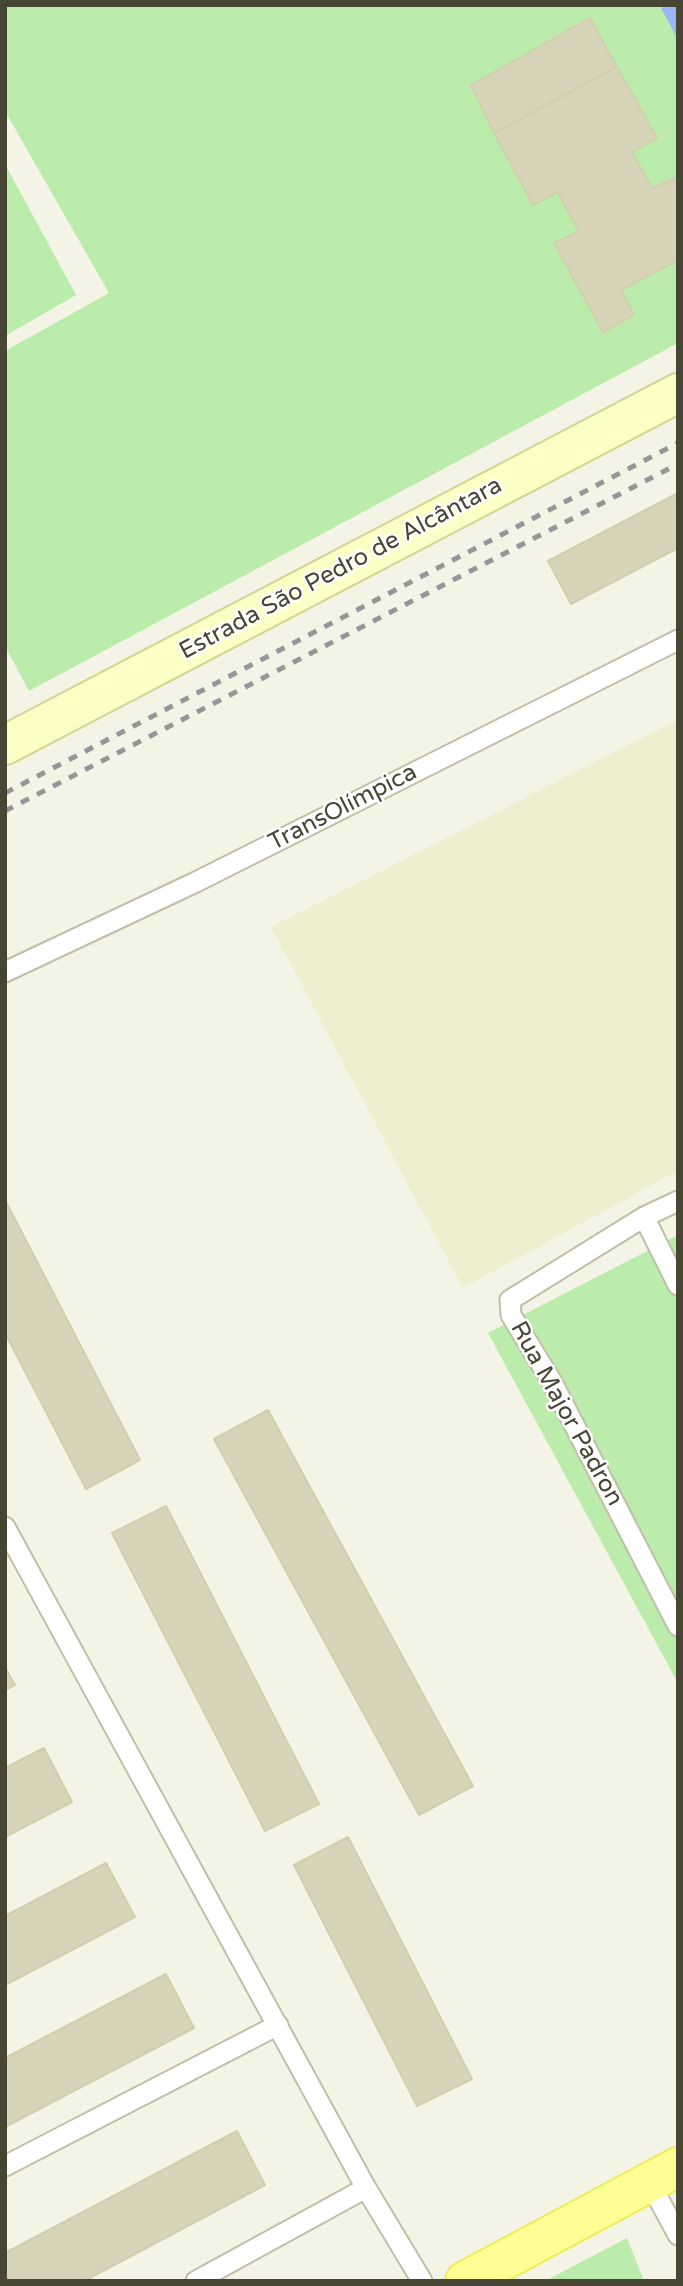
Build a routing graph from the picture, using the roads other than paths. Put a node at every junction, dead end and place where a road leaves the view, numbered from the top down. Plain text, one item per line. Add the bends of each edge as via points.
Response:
1 (678, 393) edge
2 (678, 640) edge
3 (5, 744) edge
4 (5, 972) edge
5 (678, 1201) edge
6 (644, 1217) junction
7 (678, 1285) edge
8 (5, 1527) edge
9 (678, 1626) edge
10 (278, 2025) junction
11 (5, 2166) edge
12 (664, 2175) edge
13 (366, 2188) junction
14 (678, 2235) edge
15 (196, 2281) edge
16 (422, 2281) edge
17 (465, 2281) edge

1 - 3 street, Estrada São Pedro de Alcântara
2 - 4 lane, TransOlímpica via 196,882
5 - 6 lane, Rua Major Padron
6 - 7 lane
6 - 9 lane, Rua Major Padron via 510,1300 511,1315 552,1382
8 - 10 lane
10 - 11 lane
10 - 13 lane
12 - 14 lane
12 - 17 main road
13 - 15 lane
13 - 16 lane

